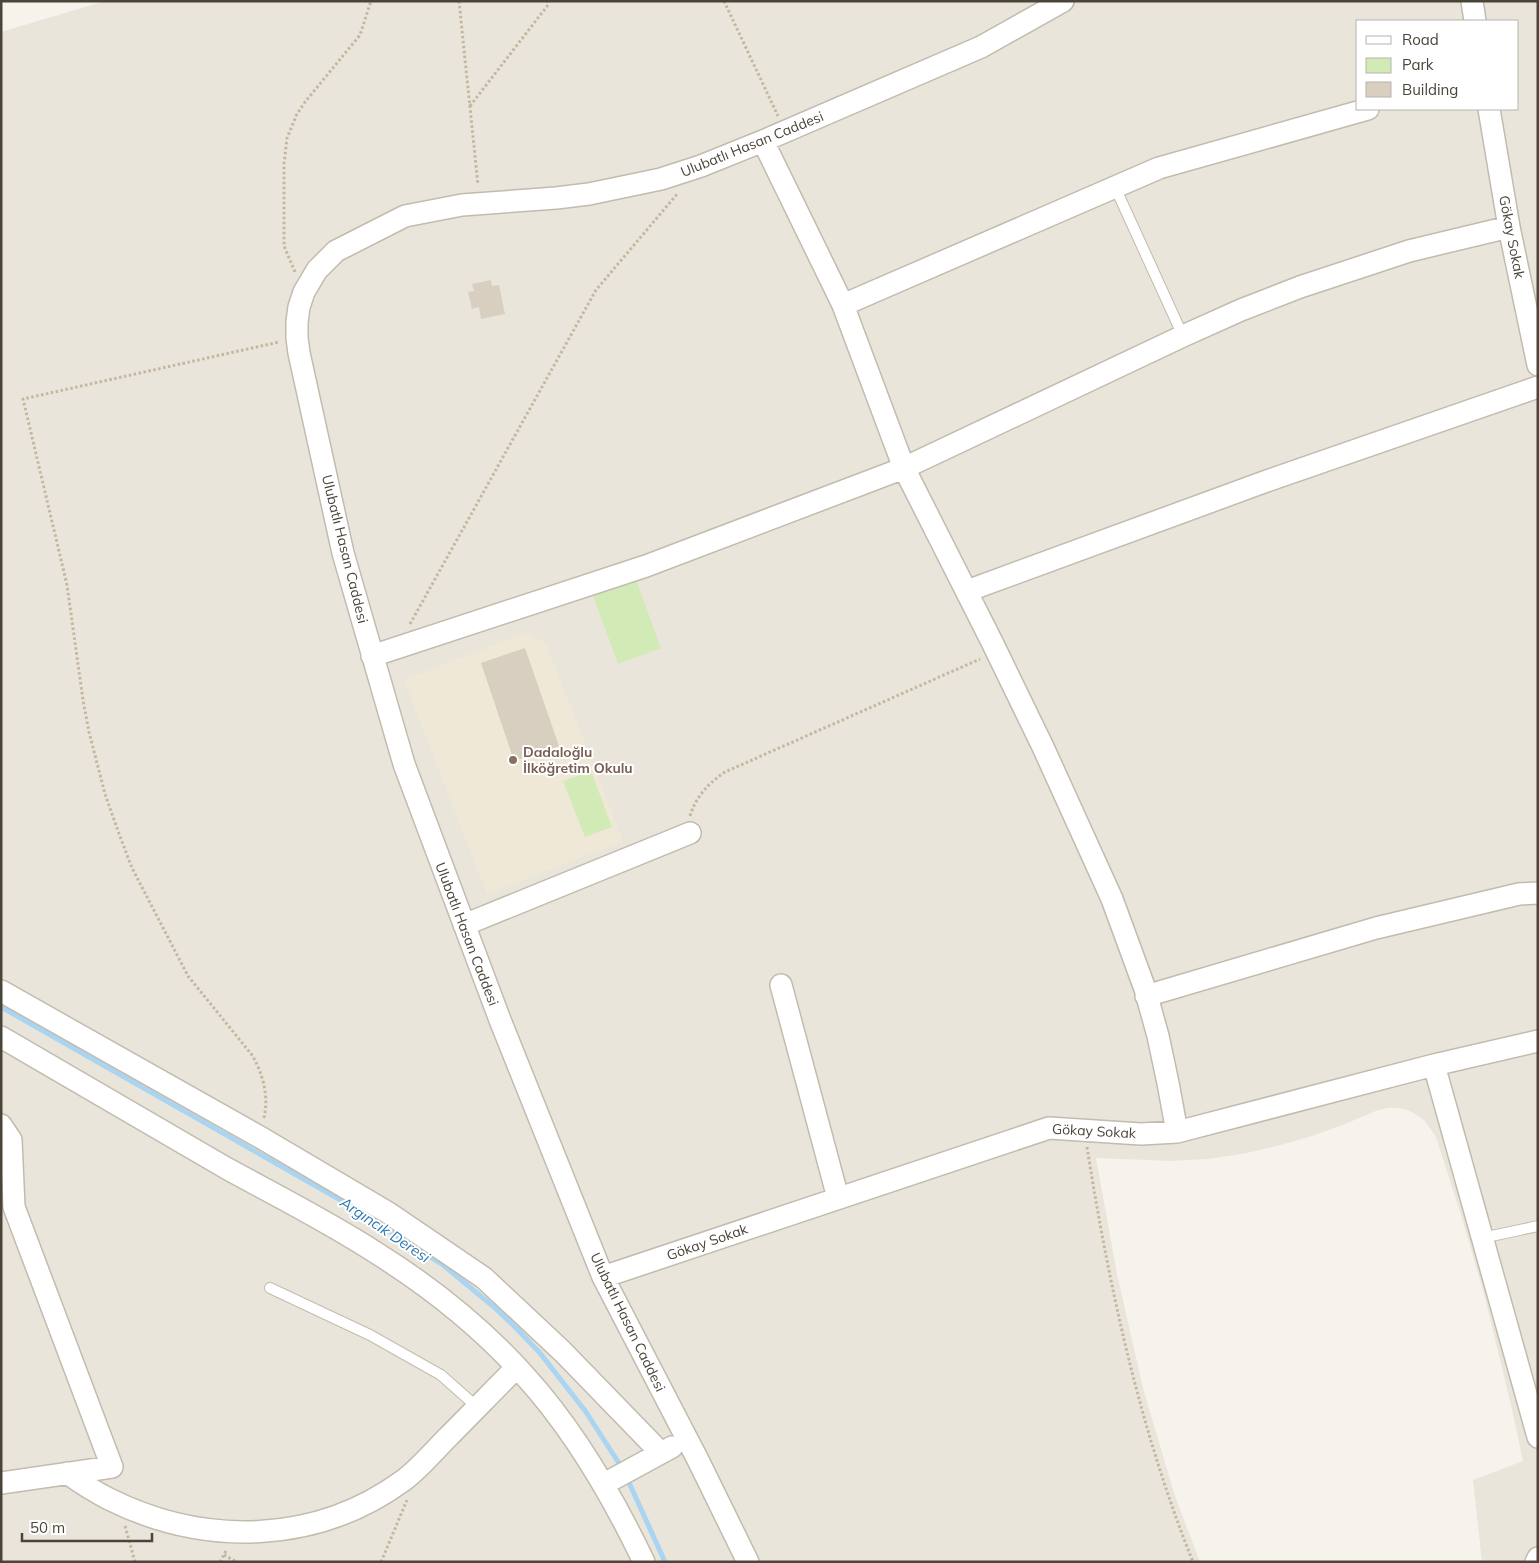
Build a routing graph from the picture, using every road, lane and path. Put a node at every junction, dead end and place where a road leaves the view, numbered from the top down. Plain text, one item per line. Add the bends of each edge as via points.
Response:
1 (371, 1) edge
2 (458, 1) edge
3 (547, 1) edge
4 (724, 1) edge
5 (1063, 1) edge
6 (1472, 1) edge
7 (1475, 20) edge
8 (470, 106) junction
9 (1364, 110) edge
10 (1489, 110) edge
11 (785, 131) junction
12 (763, 141) junction
13 (701, 166) junction
14 (1115, 187) junction
15 (480, 203) junction
16 (1509, 227) junction
17 (304, 292) junction
18 (843, 305) junction
19 (1183, 336) junction
20 (296, 338) junction
21 (1538, 365) edge
22 (1538, 387) edge
23 (904, 468) junction
24 (967, 591) junction
25 (397, 648) junction
26 (997, 652) junction
27 (372, 656) junction
28 (690, 833) joint
29 (1538, 893) edge
30 (464, 925) junction
31 (781, 985) dead end
32 (1, 991) edge
33 (1146, 996) junction
34 (1, 1038) edge
35 (1538, 1041) edge
36 (1434, 1064) junction
37 (1, 1125) edge
38 (1084, 1130) junction
39 (1177, 1132) junction
40 (258, 1136) junction
41 (838, 1198) junction
42 (8, 1208) edge
43 (1538, 1226) edge
44 (1482, 1238) junction
45 (603, 1277) junction
46 (270, 1288) dead end
47 (516, 1367) junction
48 (477, 1407) junction
49 (1538, 1437) edge
50 (688, 1439) junction
51 (661, 1453) junction
52 (67, 1473) junction
53 (1, 1483) edge
54 (604, 1484) junction
55 (408, 1499) dead end
56 (118, 1504) junction
57 (1538, 1558) edge
58 (135, 1562) edge
59 (220, 1562) edge
60 (237, 1562) edge
61 (381, 1562) edge
62 (644, 1562) edge
63 (748, 1562) edge
64 (1193, 1562) edge
65 (1536, 1562) edge

1 - 17 path via 360,36 305,102 287,138 284,246
2 - 8 path
3 - 8 path via 548,5
4 - 11 path
5 - 11 street, Ulubatlı Hasan Caddesi via 981,47
6 - 7 street
8 - 15 path
9 - 14 street via 1159,168
10 - 16 street, Gökay Sokak
11 - 12 street, Ulubatlı Hasan Caddesi
12 - 13 street, Ulubatlı Hasan Caddesi
12 - 18 street
13 - 15 street, Ulubatlı Hasan Caddesi via 589,194
13 - 25 path via 596,290
14 - 18 street
14 - 19 lane
15 - 17 street, Ulubatlı Hasan Caddesi via 405,216 336,251 310,280
16 - 19 street via 1360,266 1266,300
16 - 21 street, Gökay Sokak
17 - 20 street, Ulubatlı Hasan Caddesi
18 - 23 street
19 - 23 street
20 - 27 street, Ulubatlı Hasan Caddesi via 343,552
20 - 40 path via 23,399 67,585 85,708 105,794 132,868 188,976 258,1065 266,1100
22 - 24 street via 1264,482
23 - 24 street
23 - 25 street via 646,566
24 - 26 street
25 - 27 street
26 - 28 path via 725,772 706,788 696,802 690,815
26 - 33 street via 1112,899
27 - 30 street, Ulubatlı Hasan Caddesi via 404,764
28 - 30 street
29 - 33 street via 1518,894 1376,928
30 - 45 street, Ulubatlı Hasan Caddesi
31 - 41 street
32 - 40 street
33 - 39 street via 1158,1036
34 - 47 street via 378,1254 443,1300
35 - 36 street, Gökay Sokak
36 - 39 street, Gökay Sokak
36 - 44 street
37 - 42 street via 11,1140
38 - 39 street, Gökay Sokak via 1141,1134
38 - 41 street, Gökay Sokak via 1049,1128
38 - 64 path via 1109,1273 1142,1408
40 - 51 street via 387,1212 484,1278 563,1352
41 - 45 street, Gökay Sokak
42 - 52 street via 112,1467
43 - 44 lane
44 - 49 street
45 - 50 street, Ulubatlı Hasan Caddesi
46 - 48 lane via 370,1335 441,1375
47 - 48 street
47 - 54 street via 552,1408
48 - 56 street via 406,1478 367,1503 321,1522 276,1531 206,1530 153,1518
50 - 51 street
50 - 63 street, Ulubatlı Hasan Caddesi
51 - 54 street
52 - 53 street
52 - 56 street
54 - 62 street
55 - 61 path
56 - 58 path
57 - 65 street
59 - 60 path via 224,1555

